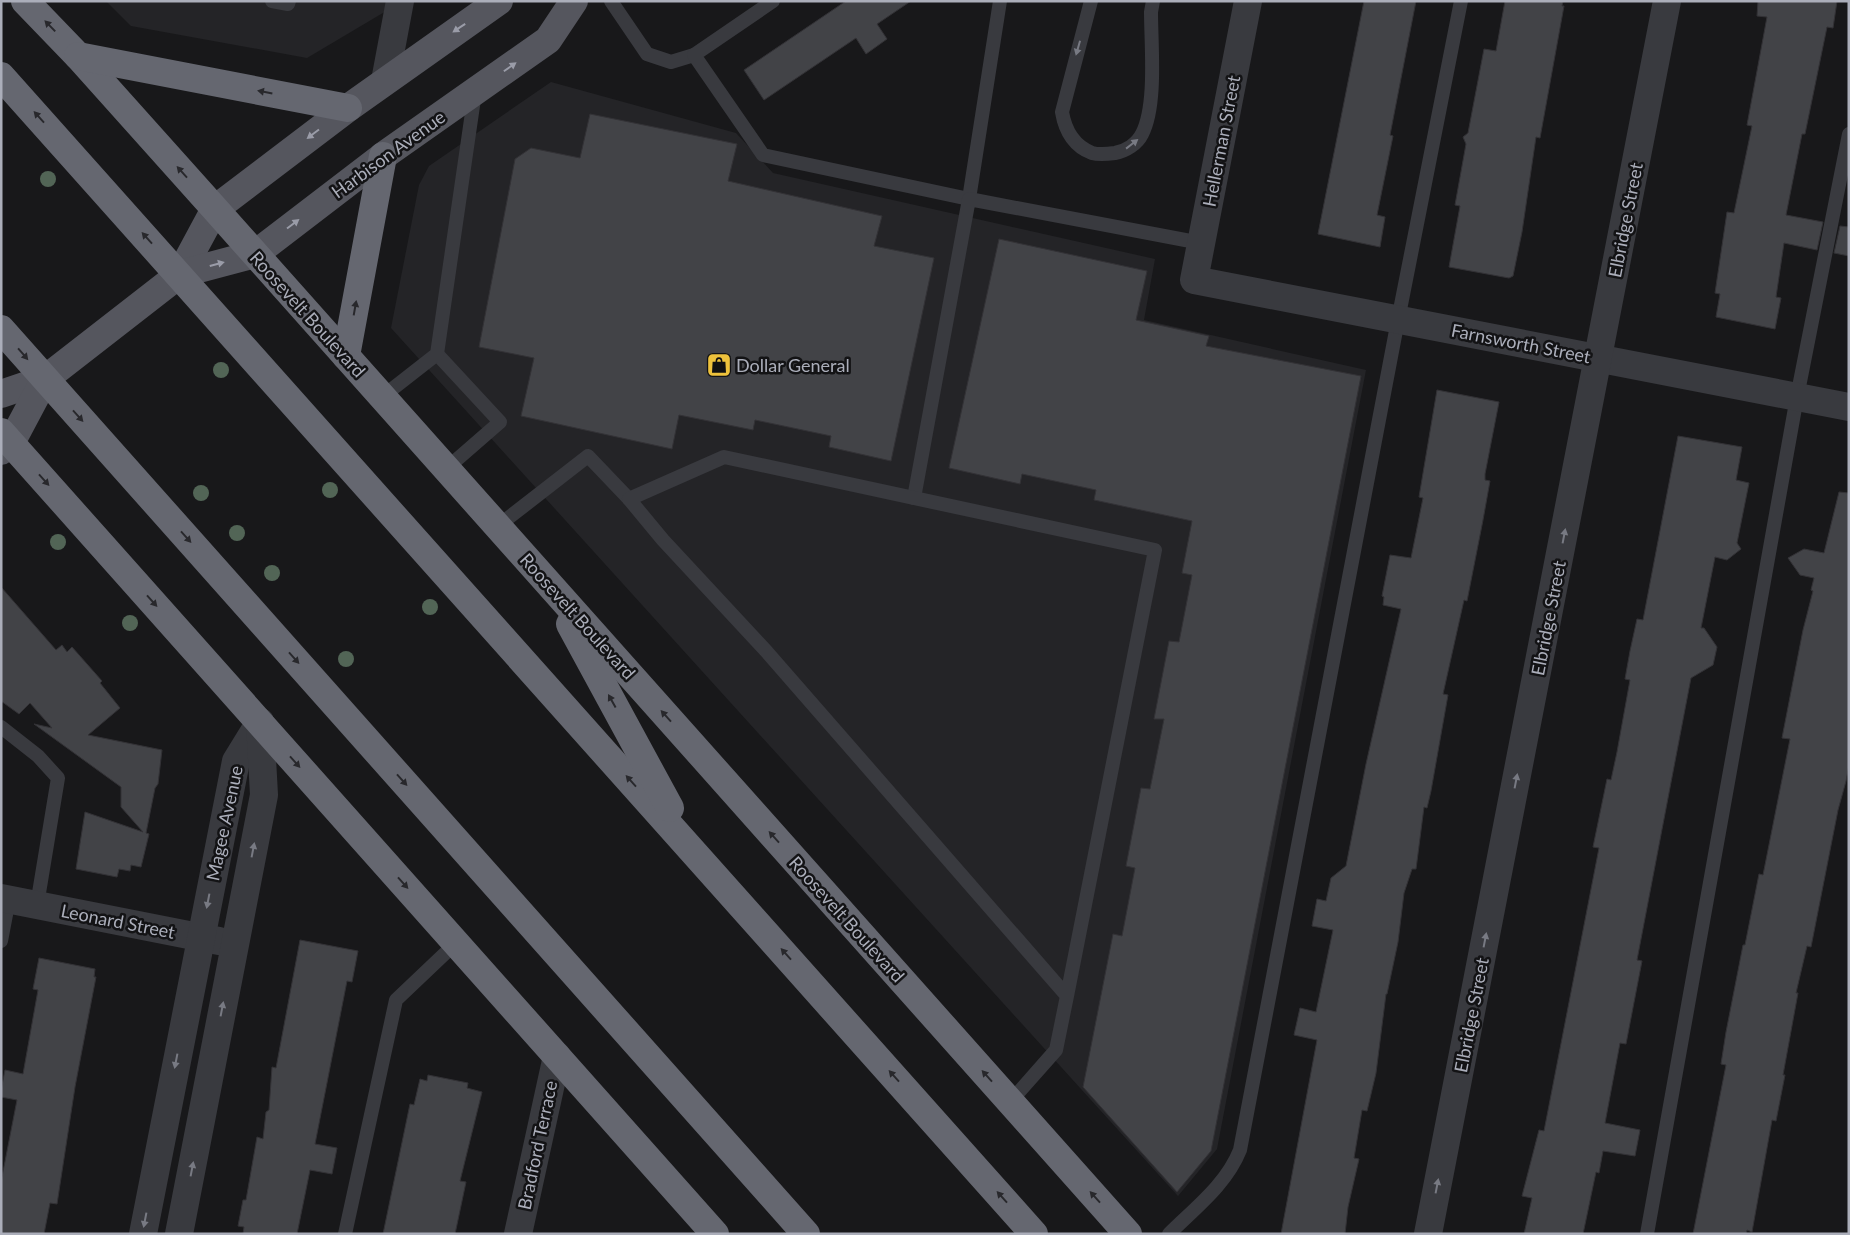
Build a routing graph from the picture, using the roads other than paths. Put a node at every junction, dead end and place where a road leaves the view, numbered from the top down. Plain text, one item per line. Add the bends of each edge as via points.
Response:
1 (25, 1) edge
2 (272, 1) edge
3 (288, 1) edge
4 (400, 1) edge
5 (499, 1) edge
6 (574, 1) edge
7 (611, 1) edge
8 (773, 1) edge
9 (1000, 1) edge
10 (1091, 1) edge
11 (1153, 1) edge
12 (1248, 1) edge
13 (1461, 1) edge
14 (1667, 1) edge
15 (694, 55) junction
16 (78, 56) junction
17 (1, 76) edge
18 (385, 81) junction
19 (475, 91) junction
20 (348, 108) junction
21 (1849, 134) edge
22 (383, 156) junction
23 (969, 199) junction
24 (215, 209) junction
25 (1201, 243) junction
26 (255, 254) junction
27 (180, 274) junction
28 (1194, 280) joint
29 (1398, 320) junction
30 (1, 330) edge
31 (438, 354) junction
32 (346, 356) junction
33 (1598, 358) junction
34 (45, 379) junction
35 (1, 394) edge
36 (382, 397) junction
37 (1797, 397) junction
38 (1849, 406) edge
39 (5, 442) edge
40 (446, 469) junction
41 (914, 498) junction
42 (629, 499) junction
43 (498, 526) junction
44 (547, 582) junction
45 (260, 722) junction
46 (1, 727) edge
47 (694, 851) junction
48 (5, 898) edge
49 (37, 905) junction
50 (200, 937) junction
51 (1, 941) edge
52 (456, 942) junction
53 (235, 944) junction
54 (1067, 996) junction
55 (557, 1056) junction
56 (1010, 1102) junction
57 (143, 1234) edge
58 (179, 1234) edge
59 (345, 1234) edge
60 (518, 1234) edge
61 (715, 1234) edge
62 (806, 1234) edge
63 (1034, 1234) edge
64 (1128, 1234) edge
65 (1169, 1234) edge
66 (1428, 1234) edge
67 (1648, 1234) edge

16 -> 1 highway, Roosevelt Boulevard
2 - 3 lane via 288,4
4 - 18 street
5 -> 18 main road, Harbison Avenue
19 -> 6 main road, Harbison Avenue via 548,40
7 - 15 lane via 647,54 671,62
8 - 15 lane
9 - 23 lane
10 -> 11 lane via 1062,112 1064,126 1071,138 1093,153 1107,155 1133,145 1142,135 1150,110
12 - 25 street, Hellerman Street
13 - 29 lane
14 - 33 street, Elbridge Street
15 - 23 lane via 763,155
20 -> 16 highway
24 -> 16 highway, Roosevelt Boulevard
27 -> 17 highway
18 - 20 main road, Harbison Avenue
19 - 22 main road, Harbison Avenue
19 - 31 lane
20 -> 24 main road, Harbison Avenue
21 - 37 lane
26 -> 22 main road, Harbison Avenue
32 -> 22 highway
23 - 25 lane
23 - 41 lane
24 - 26 highway, Roosevelt Boulevard
24 - 27 main road, Harbison Avenue
25 - 28 street, Hellerman Street
27 -> 26 main road, Harbison Avenue
26 - 32 highway, Roosevelt Boulevard
27 - 34 main road, Harbison Avenue
47 -> 27 highway
28 - 29 street, Farnsworth Street
29 - 33 street, Farnsworth Street
29 - 65 lane via 1240,1150 1224,1180
30 -> 34 highway
31 - 36 lane
31 - 40 lane via 500,422
32 - 36 highway, Roosevelt Boulevard
33 - 37 street, Farnsworth Street
66 -> 33 street, Elbridge Street
34 - 35 main road, Harbison Avenue
34 - 39 main road, Harbison Avenue
34 -> 62 highway
36 - 40 highway, Roosevelt Boulevard
37 - 38 street, Farnsworth Street
37 - 67 lane
39 -> 45 highway
40 - 43 highway, Roosevelt Boulevard
41 - 42 lane via 724,457
41 - 54 lane via 1155,550
42 - 43 lane via 588,456
42 - 54 lane
43 - 44 highway, Roosevelt Boulevard
47 -> 44 highway
56 -> 44 highway, Roosevelt Boulevard
45 -> 50 street, Magee Avenue via 236,761
45 -> 52 highway
53 -> 45 street, Magee Avenue via 264,795
46 - 49 lane via 38,756 58,778
63 -> 47 highway
48 - 49 street, Leonard Street
48 - 51 lane
49 - 50 street, Leonard Street
50 - 53 street, Leonard Street
50 -> 57 street, Magee Avenue
52 - 55 highway
52 - 59 lane via 396,1000
58 -> 53 street, Magee Avenue
54 - 56 lane via 1056,1050
55 - 60 street, Bradford Terrace
55 - 61 highway
64 -> 56 highway, Roosevelt Boulevard

